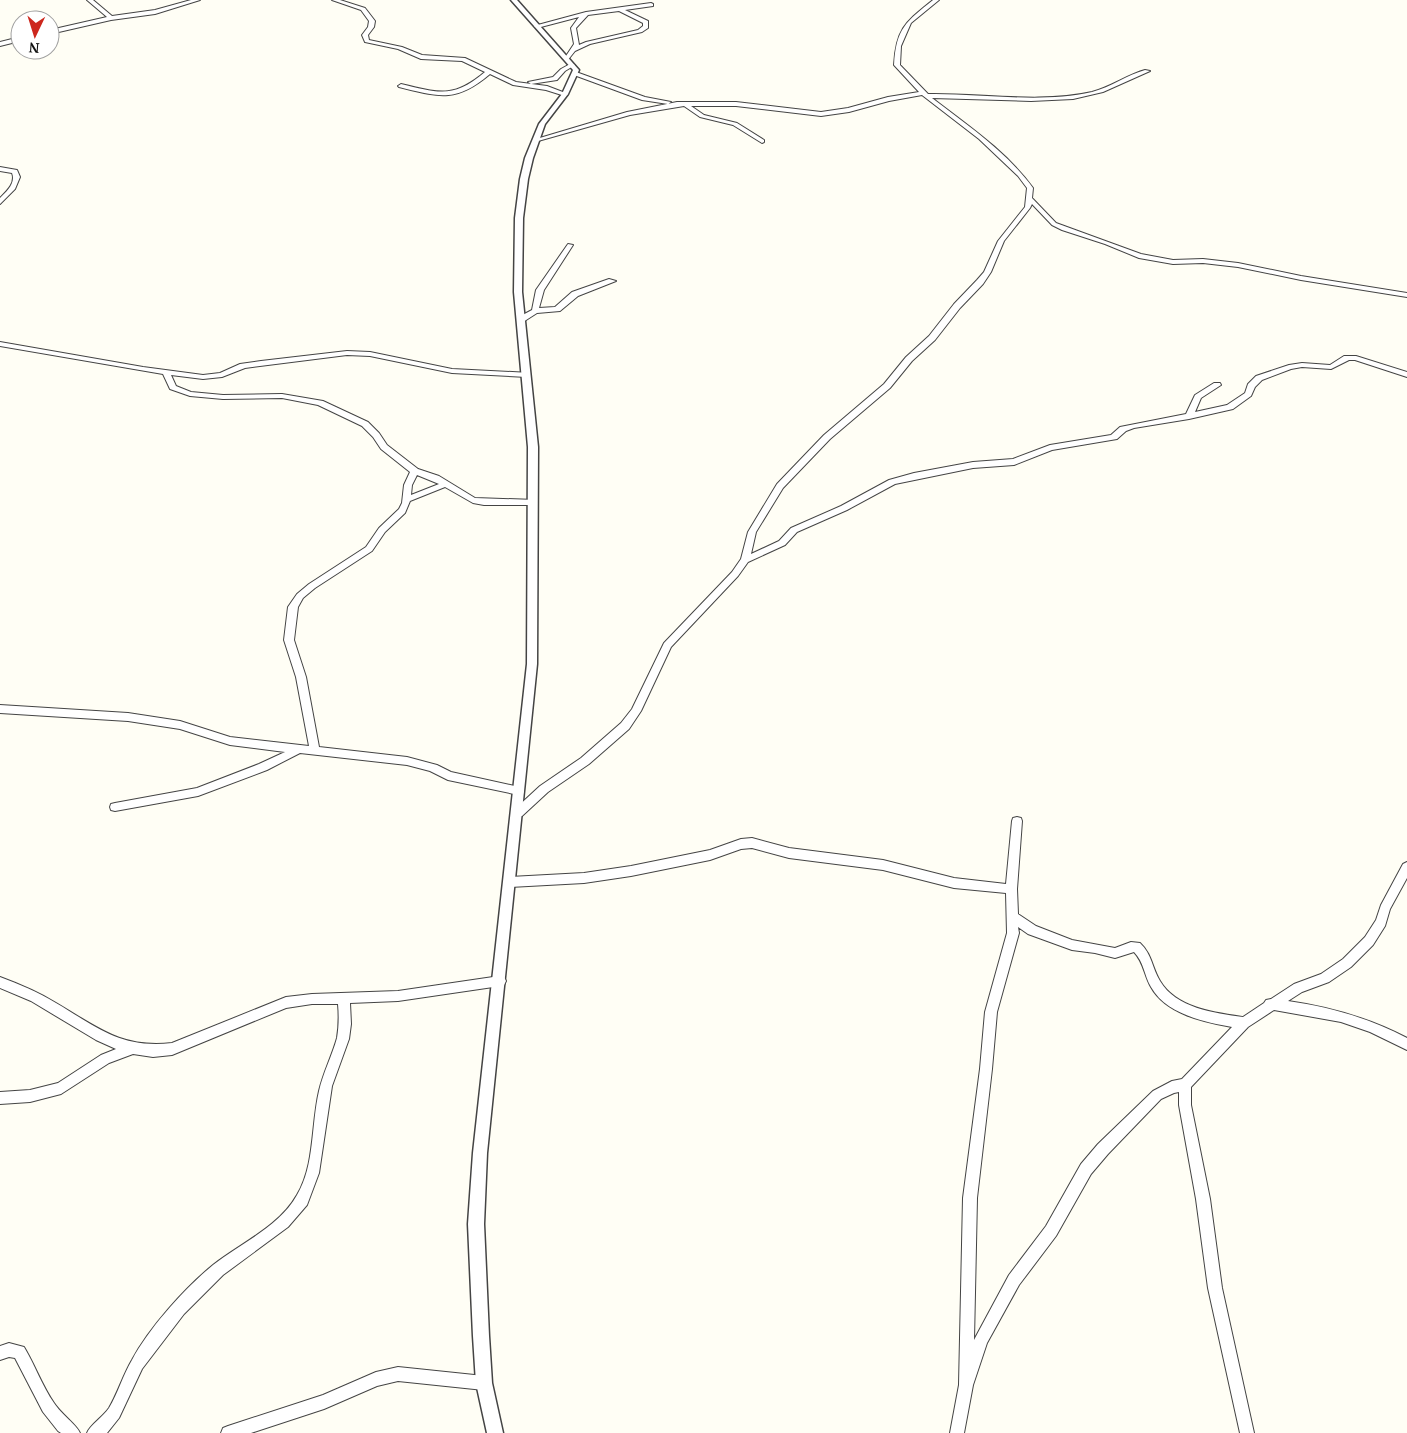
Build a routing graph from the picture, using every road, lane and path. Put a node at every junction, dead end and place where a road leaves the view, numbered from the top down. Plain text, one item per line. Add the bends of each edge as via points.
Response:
1 (90, 0) edge
2 (197, 0) edge
3 (335, 0) edge
4 (514, 0) edge
5 (936, 0) edge
6 (651, 5) dead end
7 (618, 9) junction
8 (586, 14) junction
9 (111, 18) junction
10 (537, 26) junction
11 (60, 30) edge
12 (575, 49) junction
13 (572, 66) junction
14 (490, 71) junction
15 (1147, 71) dead end
16 (401, 86) dead end
17 (521, 86) junction
18 (565, 94) junction
19 (924, 95) junction
20 (681, 104) junction
21 (536, 140) junction
22 (762, 141) dead end
23 (0, 169) edge
24 (1030, 199) junction
25 (0, 202) edge
26 (570, 245) dead end
27 (612, 281) dead end
28 (1407, 295) edge
29 (535, 311) junction
30 (520, 320) junction
31 (0, 344) edge
32 (166, 372) junction
33 (528, 375) junction
34 (1407, 375) edge
35 (1217, 385) dead end
36 (1190, 417) junction
37 (415, 471) junction
38 (446, 484) junction
39 (406, 500) junction
40 (533, 502) junction
41 (745, 560) junction
42 (0, 709) edge
43 (298, 750) junction
44 (315, 752) junction
45 (519, 791) junction
46 (116, 807) dead end
47 (518, 813) junction
48 (1017, 821) dead end
49 (1407, 867) edge
50 (510, 882) junction
51 (1011, 889) junction
52 (1014, 918) junction
53 (500, 980) junction
54 (0, 982) edge
55 (344, 998) junction
56 (1270, 1004) junction
57 (1244, 1023) junction
58 (1407, 1044) edge
59 (134, 1048) junction
60 (1185, 1085) junction
61 (0, 1098) edge
62 (0, 1353) edge
63 (484, 1383) junction
64 (966, 1385) junction
65 (73, 1433) edge
66 (94, 1433) edge
67 (228, 1433) edge
68 (495, 1433) edge
69 (957, 1433) edge
70 (1247, 1433) edge

1 - 9 street
2 - 9 street via 155,12
3 - 14 street via 366,12 372,21 365,35 367,41 400,48 421,57 463,59
4 - 10 street
5 - 19 street via 909,22 897,52 898,68
6 - 7 street
7 - 8 street
7 - 12 street via 646,22 646,27
8 - 10 street
8 - 12 street via 572,32 577,44
9 - 11 street
10 - 13 street
12 - 13 street
13 - 17 street via 555,79
13 - 18 street
13 - 20 street via 644,98
14 - 16 street via 472,87 457,93 438,94
14 - 17 street
15 - 19 street via 1093,93 1042,100
17 - 18 street via 547,88
18 - 21 street via 542,124
19 - 20 street via 820,114 736,104
19 - 24 street via 981,138 1020,175 1030,188
20 - 21 street via 629,113
20 - 22 street via 702,116 735,124
21 - 30 street via 524,178 517,243
23 - 25 street via 11,169 17,177 13,188
24 - 28 street via 1054,224 1139,256 1173,262 1238,265
24 - 41 street via 1028,207 1001,241 984,277 932,338 914,353 887,386 827,437 780,486 752,532
26 - 29 street via 540,290
27 - 29 street via 575,294 557,309
29 - 30 street
30 - 33 street
31 - 32 street
32 - 33 street via 213,377 261,362 347,353 370,354 452,371
32 - 37 street via 173,387 190,394 282,396 337,410 365,424 384,447
33 - 40 street
34 - 36 street via 1356,358 1347,358 1331,367 1289,367 1259,378 1248,394 1230,407
35 - 36 street via 1198,397
36 - 41 street via 1134,426 1114,437 1050,448 1014,462 932,472 892,482 794,530 782,543
37 - 38 street
37 - 39 street
38 - 39 street
38 - 40 street via 473,500
39 - 44 street via 402,511 382,530 369,549 312,586 293,606 289,640 301,678
40 - 45 street via 532,664
41 - 47 street via 666,645 636,711 625,726
42 - 43 street via 128,716 180,725 230,741
43 - 44 street
43 - 46 street via 263,768 198,792
44 - 45 street via 407,761 434,768 448,776
45 - 47 street
47 - 50 street
48 - 51 street
49 - 56 street via 1369,941 1325,978
50 - 51 street via 584,878 631,871 752,843 789,853 882,865 954,883
50 - 53 street
51 - 52 street
52 - 57 street via 1032,930 1072,945 1115,953 1136,947 1146,956 1156,985 1177,1004 1199,1014
52 - 64 street via 1014,933 991,1012 974,1160 968,1243
53 - 55 street via 398,996
53 - 63 street via 480,1154 476,1224
54 - 59 street via 35,997 108,1040
55 - 59 street via 286,1003 166,1050
55 - 66 street via 344,1031 326,1085 315,1161 302,1200 265,1236 207,1280 170,1321 138,1364 110,1419
56 - 57 street
56 - 58 street via 1322,1011 1359,1021
57 - 60 street
59 - 61 street via 105,1058 61,1088 30,1096
60 - 64 street via 1157,1095 1086,1169 1051,1231 996,1310 981,1340
60 - 70 street via 1215,1288
62 - 65 street via 9,1350 19,1352 51,1410 64,1428
63 - 67 street via 398,1374
63 - 68 street
64 - 69 street

